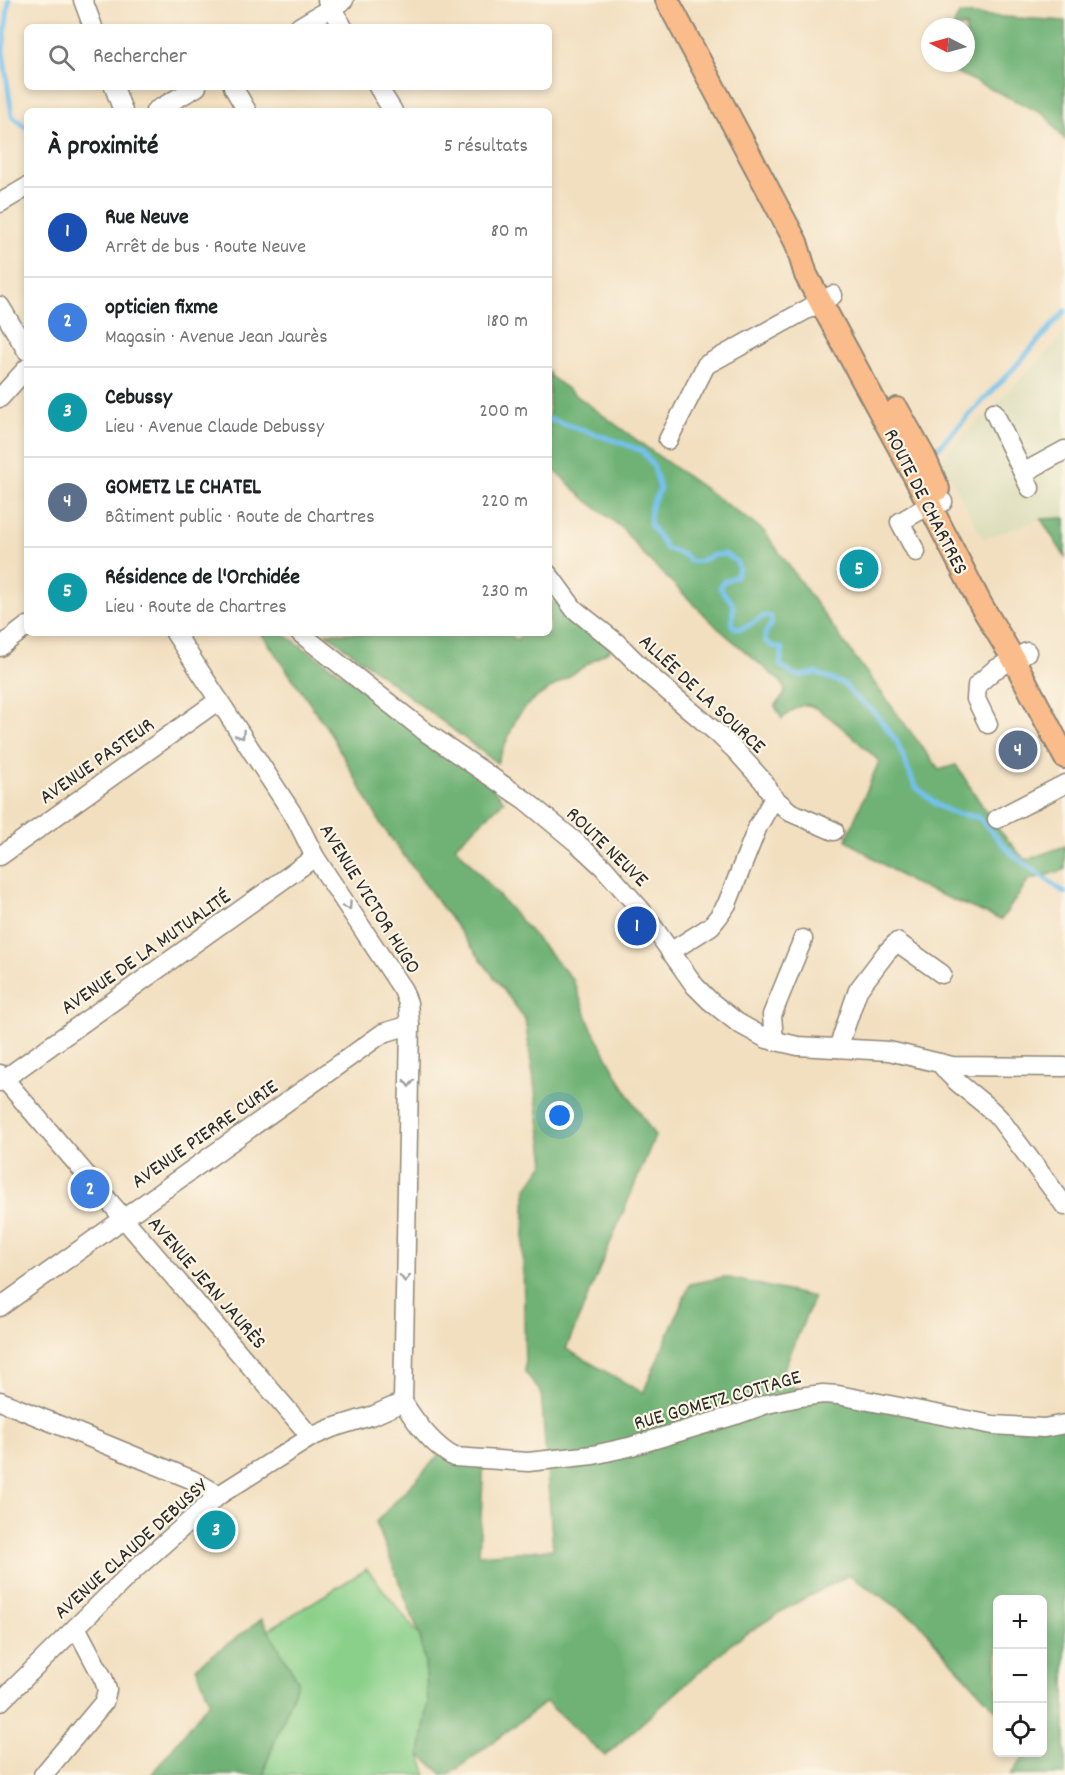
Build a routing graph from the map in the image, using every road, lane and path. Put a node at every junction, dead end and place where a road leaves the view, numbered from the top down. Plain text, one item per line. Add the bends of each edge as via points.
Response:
1 (83, 0) edge
2 (667, 0) edge
3 (334, 3) edge
4 (92, 24) edge
5 (303, 24) edge
6 (342, 24) edge
7 (115, 90) edge
8 (192, 90) edge
9 (235, 90) edge
10 (380, 90) edge
11 (122, 108) edge
12 (160, 108) edge
13 (245, 108) edge
14 (391, 108) edge
15 (24, 189) edge
16 (0, 203) edge
17 (826, 299) junction
18 (0, 306) edge
19 (24, 346) edge
20 (24, 371) edge
21 (0, 398) edge
22 (994, 412) dead end
23 (668, 440) dead end
24 (1065, 450) edge
25 (938, 505) junction
26 (916, 552) dead end
27 (552, 580) edge
28 (24, 628) edge
29 (177, 636) edge
30 (304, 636) edge
31 (0, 646) edge
32 (1020, 656) junction
33 (219, 700) junction
34 (988, 724) dead end
35 (1065, 730) edge
36 (1065, 757) edge
37 (1065, 784) edge
38 (774, 798) junction
39 (997, 819) dead end
40 (834, 831) dead end
41 (0, 856) edge
42 (315, 857) junction
43 (803, 939) dead end
44 (670, 952) junction
45 (942, 974) dead end
46 (410, 1025) junction
47 (774, 1041) junction
48 (838, 1048) junction
49 (940, 1063) junction
50 (1065, 1067) edge
51 (1, 1078) edge
52 (1065, 1206) edge
53 (123, 1218) junction
54 (0, 1307) edge
55 (0, 1401) edge
56 (403, 1402) junction
57 (1065, 1424) edge
58 (311, 1437) junction
59 (219, 1496) junction
60 (76, 1628) junction
61 (0, 1702) edge
62 (43, 1775) edge

1 - 4 street
2 - 17 main road, ROUTE DE CHARTRES via 796,242 806,275
3 - 5 street
3 - 6 street
7 - 11 street
8 - 12 street
9 - 13 street
10 - 14 street
15 - 16 street
17 - 23 street via 705,365
17 - 25 main road, ROUTE DE CHARTRES
18 - 19 street
20 - 21 street
22 - 24 street via 1026,480
25 - 26 street via 900,522
25 - 32 main road, ROUTE DE CHARTRES via 1007,623
27 - 38 street, ALLÉE DE LA SOURCE via 574,609 736,751
28 - 31 street
29 - 33 street, AVENUE VICTOR HUGO
30 - 44 street, ROUTE NEUVE via 577,843 642,911
32 - 34 street via 977,685 976,699
32 - 35 main road, ROUTE DE CHARTRES
32 - 36 main road, ROUTE DE CHARTRES
33 - 41 street, AVENUE PASTEUR
33 -> 42 street, AVENUE VICTOR HUGO via 296,819
37 - 39 street
38 - 40 street, ALLÉE DE LA SOURCE via 790,812
38 - 44 street via 719,916 711,926
42 -> 46 street, AVENUE VICTOR HUGO via 404,990
42 - 51 street, AVENUE DE LA MUTUALITÉ
43 - 47 street via 772,1015
44 - 47 street, ROUTE NEUVE via 710,1001 738,1023
45 - 48 street via 897,942 858,990
46 - 53 street, AVENUE PIERRE CURIE via 383,1033
46 -> 56 street, AVENUE VICTOR HUGO
47 - 48 street, ROUTE NEUVE
48 - 49 street, ROUTE NEUVE via 889,1051
49 - 50 street, ROUTE NEUVE
49 - 52 street via 950,1077 1000,1119
51 - 53 street, AVENUE JEAN JAURÈS
53 - 54 street, AVENUE PIERRE CURIE
53 - 58 street, AVENUE JEAN JAURÈS
55 - 59 street via 193,1480
56 - 57 street, RUE GOMETZ COTTAGE via 433,1442 454,1457 528,1462 629,1447 767,1404 823,1394 993,1425 1044,1428
56 - 58 street, AVENUE CLAUDE DEBUSSY
58 - 59 street, AVENUE CLAUDE DEBUSSY
59 - 60 street, AVENUE CLAUDE DEBUSSY via 134,1570
60 - 61 street, AVENUE CLAUDE DEBUSSY
60 - 62 street via 107,1690 104,1702

